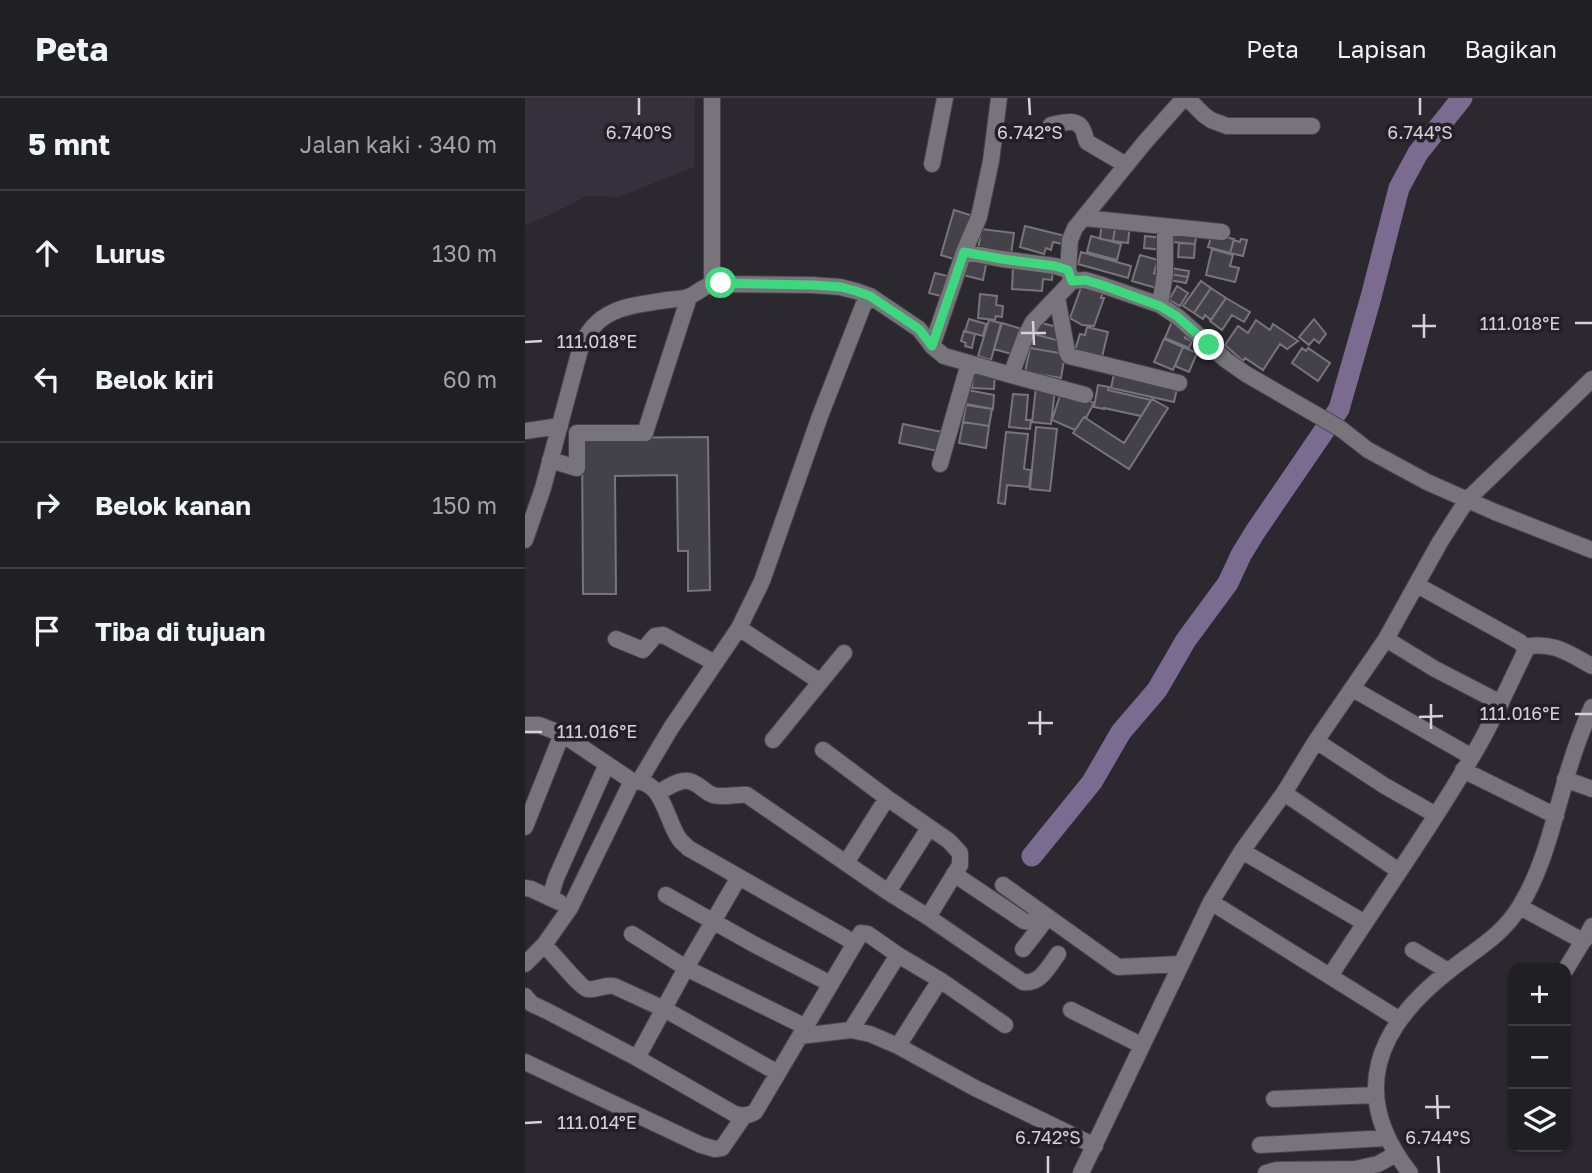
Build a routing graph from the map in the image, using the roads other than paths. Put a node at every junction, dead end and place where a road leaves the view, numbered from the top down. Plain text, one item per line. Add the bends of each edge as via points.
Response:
1 (712, 98) edge
2 (945, 98) edge
3 (999, 98) edge
4 (1185, 98) edge
5 (1051, 125) dead end
6 (1312, 125) dead end
7 (932, 164) dead end
8 (1126, 165) junction
9 (1084, 218) junction
10 (1165, 227) junction
11 (1222, 232) dead end
12 (964, 252) junction
13 (1070, 276) junction
14 (712, 284) junction
15 (870, 296) junction
16 (689, 297) junction
17 (1057, 297) junction
18 (1160, 306) junction
19 (932, 346) junction
20 (969, 363) junction
21 (1011, 375) junction
22 (1592, 379) edge
23 (1179, 383) dead end
24 (1085, 395) dead end
25 (560, 426) junction
26 (525, 431) edge
27 (550, 460) junction
28 (940, 464) dead end
29 (1467, 500) junction
30 (525, 540) edge
31 (1592, 550) edge
32 (1417, 585) junction
33 (739, 628) junction
34 (616, 639) dead end
35 (1387, 639) junction
36 (1524, 648) junction
37 (844, 653) dead end
38 (715, 663) junction
39 (1592, 666) edge
40 (819, 681) junction
41 (1353, 689) junction
42 (1501, 703) junction
43 (1590, 715) edge
44 (525, 725) edge
45 (562, 734) junction
46 (773, 740) dead end
47 (1586, 740) edge
48 (1316, 741) junction
49 (823, 750) dead end
50 (1468, 763) junction
51 (607, 764) junction
52 (1565, 779) junction
53 (636, 780) junction
54 (1592, 789) edge
55 (657, 793) junction
56 (1284, 793) junction
57 (887, 798) junction
58 (1436, 814) junction
59 (1556, 816) junction
60 (525, 827) edge
61 (929, 828) junction
62 (1242, 852) junction
63 (846, 863) junction
64 (1399, 871) junction
65 (954, 874) junction
66 (739, 877) junction
67 (1003, 885) dead end
68 (525, 888) edge
69 (888, 892) junction
70 (666, 895) dead end
71 (550, 898) junction
72 (1211, 902) junction
73 (570, 908) junction
74 (1522, 909) junction
75 (1045, 915) junction
76 (928, 917) junction
77 (713, 922) junction
78 (1365, 923) junction
79 (1592, 926) edge
80 (632, 934) dead end
81 (1583, 941) junction
82 (855, 943) junction
83 (544, 945) junction
84 (1023, 949) dead end
85 (1413, 950) dead end
86 (1058, 954) dead end
87 (898, 955) junction
88 (1570, 963) edge
89 (525, 964) edge
90 (1180, 964) junction
91 (686, 968) junction
92 (1448, 971) junction
93 (1330, 976) junction
94 (940, 980) junction
95 (831, 984) junction
96 (525, 996) edge
97 (664, 1009) junction
98 (1071, 1010) dead end
99 (1400, 1020) junction
100 (1005, 1025) dead end
101 (851, 1030) junction
102 (803, 1031) junction
103 (1141, 1045) junction
104 (898, 1046) junction
105 (637, 1058) junction
106 (525, 1062) edge
107 (778, 1073) junction
108 (1376, 1095) junction
109 (1274, 1099) dead end
110 (744, 1116) junction
111 (1387, 1138) junction
112 (1260, 1145) dead end
113 (1095, 1146) junction
114 (1396, 1154) junction
115 (1081, 1173) edge
116 (1266, 1173) edge
117 (1410, 1173) edge

1 - 14 street
2 - 7 street
3 - 12 street via 982,204
4 - 6 street via 1227,127
4 - 8 street
5 - 8 street via 1078,124 1087,142
8 - 9 street
9 - 10 street
9 - 13 street via 1072,234
10 - 11 street
10 - 18 street
12 - 13 street via 1055,266
12 - 19 street
13 - 17 street
13 - 18 street
14 - 15 street via 841,287
14 - 16 street
15 - 19 street via 919,329
15 - 33 street via 820,416 762,581
16 - 25 street via 622,308 592,327 581,346
16 - 27 street via 645,433 577,433 577,468
17 - 21 street via 1033,321
17 - 23 street via 1069,356
18 - 29 street via 1247,374 1368,450
19 - 20 street
20 - 21 street
20 - 28 street
21 - 24 street
22 - 29 street
25 - 26 street
25 - 27 street
27 - 30 street
29 - 31 street
29 - 32 street
32 - 35 street
32 - 36 street
33 - 38 street
33 - 40 street
34 - 38 street via 643,650 655,636 663,635
35 - 41 street
35 - 42 street
36 - 39 street via 1551,646
36 - 42 street
37 - 40 street
38 - 53 street
40 - 46 street
41 - 48 street
41 - 50 street
42 - 50 street
43 - 47 street
44 - 45 street
45 - 51 street
45 - 60 street
47 - 52 street
48 - 56 street
48 - 58 street
49 - 57 street
50 - 58 street
50 - 59 street
51 - 53 street
51 - 71 street
52 - 54 street
52 - 59 street
53 - 55 street
53 - 73 street
55 - 63 street via 686,780 720,797 747,795
55 - 66 street via 679,839
56 - 62 street
56 - 64 street
57 - 61 street
57 - 63 street
58 - 64 street
59 - 74 street
61 - 65 street via 960,853
61 - 69 street
62 - 72 street
62 - 78 street
63 - 69 street
64 - 78 street
65 - 75 street via 1024,920 1035,923
65 - 76 street
66 - 77 street
66 - 82 street
67 - 75 street
68 - 71 street
69 - 76 street
70 - 77 street
71 - 73 street
72 - 90 street
72 - 93 street
73 - 83 street
74 - 81 street
74 - 92 street via 1492,939
75 - 84 street
75 - 90 street via 1118,967
76 - 86 street via 1023,982 1036,981
77 - 91 street
77 - 95 street
78 - 93 street
79 - 81 street
80 - 91 street
81 - 88 street
82 - 87 street via 859,934 866,933
82 - 95 street
83 - 89 street
83 - 97 street via 585,989 614,986
85 - 92 street
87 - 94 street
87 - 101 street
90 - 103 street
91 - 97 street
91 - 102 street
92 - 99 street
93 - 99 street
94 - 100 street
94 - 104 street
95 - 102 street
96 - 105 street via 531,1004
97 - 105 street
97 - 107 street
98 - 103 street
99 - 108 street via 1381,1052
101 - 102 street
101 - 104 street
102 - 107 street
103 - 113 street
104 - 113 street
105 - 110 street
106 - 110 street via 715,1149 722,1148
107 - 110 street via 755,1112
108 - 109 street
108 - 111 street
111 - 112 street
111 - 114 street
113 - 115 street
114 - 116 street via 1378,1164 1355,1168
114 - 117 street

